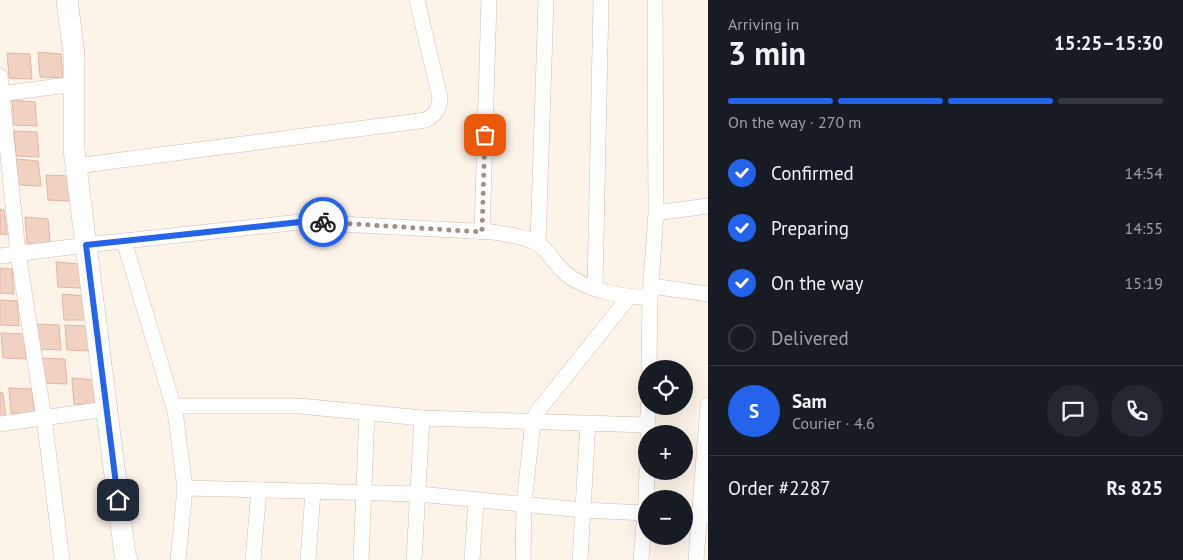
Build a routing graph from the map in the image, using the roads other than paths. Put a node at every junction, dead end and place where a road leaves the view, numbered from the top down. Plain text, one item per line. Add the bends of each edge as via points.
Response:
1 (67, 0) edge
2 (417, 0) edge
3 (489, 0) edge
4 (546, 0) edge
5 (600, 0) edge
6 (655, 0) edge
7 (0, 76) edge
8 (74, 84) junction
9 (1, 94) edge
10 (76, 166) junction
11 (708, 206) edge
12 (656, 213) junction
13 (482, 232) junction
14 (124, 241) junction
15 (538, 244) junction
16 (86, 245) junction
17 (18, 253) junction
18 (0, 256) edge
19 (596, 288) junction
20 (651, 292) junction
21 (708, 294) edge
22 (628, 297) junction
23 (649, 360) edge
24 (708, 405) edge
25 (173, 406) junction
26 (106, 408) junction
27 (367, 413) junction
28 (44, 418) junction
29 (422, 418) junction
30 (533, 421) junction
31 (588, 423) junction
32 (0, 424) edge
33 (638, 428) edge
34 (185, 488) junction
35 (259, 490) junction
36 (313, 492) junction
37 (365, 493) junction
38 (419, 494) junction
39 (476, 501) junction
40 (524, 504) junction
41 (582, 510) junction
42 (638, 513) edge
43 (704, 515) edge
44 (642, 545) edge
45 (62, 560) edge
46 (127, 560) edge
47 (178, 560) edge
48 (253, 560) edge
49 (308, 560) edge
50 (361, 560) edge
51 (414, 560) edge
52 (472, 560) edge
53 (523, 560) edge
54 (580, 560) edge
55 (640, 560) edge
56 (696, 560) edge

1 - 8 street
2 - 10 street via 440,98 434,116 426,120
3 - 13 street
4 - 15 street
5 - 19 street
6 - 12 street
7 - 9 street
8 - 9 street
8 - 10 street
9 - 17 street
10 - 16 street
11 - 12 street
12 - 20 street
13 - 14 street via 300,222
13 - 15 street via 519,236
14 - 16 street
14 - 25 street
15 - 19 street via 574,280
16 - 17 street
16 - 26 street
17 - 18 street
17 - 28 street
19 - 22 street
20 - 21 street
20 - 22 street
20 - 23 street
22 - 30 street
24 - 43 street
25 - 27 street via 300,406
25 - 34 street
26 - 28 street
26 - 46 street
27 - 29 street
27 - 37 street
28 - 32 street
28 - 45 street
29 - 30 street
29 - 38 street
30 - 31 street
30 - 40 street
31 - 33 street
31 - 41 street
34 - 35 street
34 - 47 street
35 - 36 street
35 - 48 street
36 - 37 street
36 - 49 street
37 - 38 street
37 - 50 street
38 - 39 street
38 - 51 street
39 - 40 street
39 - 52 street
40 - 41 street
40 - 53 street
41 - 42 street
41 - 54 street
43 - 56 street
44 - 55 street

